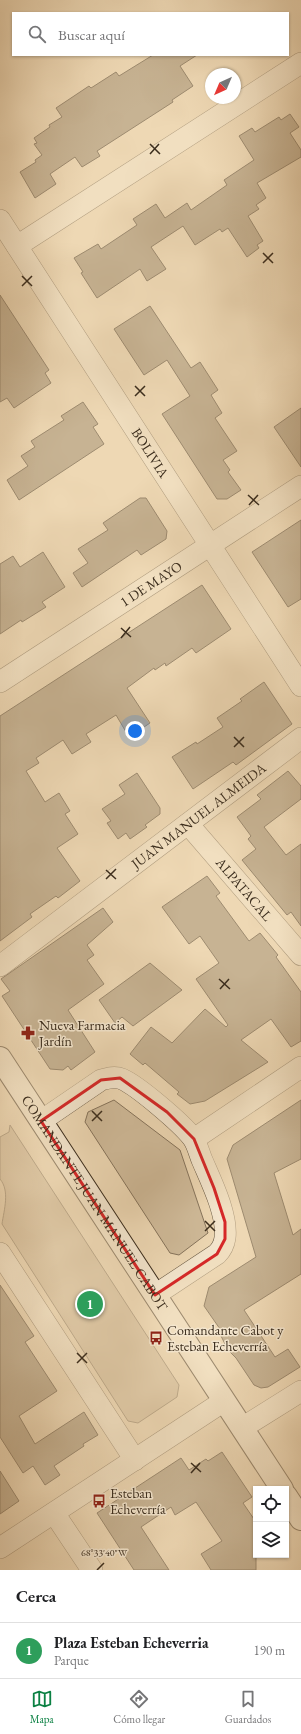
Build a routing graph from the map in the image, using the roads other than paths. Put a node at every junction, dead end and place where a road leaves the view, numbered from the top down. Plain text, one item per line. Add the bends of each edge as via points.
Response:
1 (301, 63) edge
2 (0, 220) edge
3 (17, 246) junction
4 (301, 486) edge
5 (210, 545) junction
6 (0, 682) edge
7 (301, 686) edge
8 (301, 738) edge
9 (188, 824) junction
10 (301, 956) edge
11 (0, 966) edge
12 (0, 1058) edge
13 (301, 1067) edge
14 (41, 1120) junction
15 (194, 1138) junction
16 (0, 1253) edge
17 (155, 1295) junction
18 (301, 1391) edge
19 (224, 1401) junction
20 (242, 1428) junction
21 (135, 1460) junction
22 (280, 1486) edge
23 (289, 1501) edge
24 (54, 1513) junction
25 (301, 1519) edge
26 (0, 1548) edge
27 (92, 1570) edge

1 - 3 street
2 - 3 street, BOLIVIA
3 - 5 street, BOLIVIA
4 - 5 street, 1 DE MAYO
5 - 6 street, 1 DE MAYO
5 - 7 street, BOLIVIA
8 - 9 street, JUAN MANUEL ALMEIDA
9 - 10 street, ALPATACAL
9 - 11 street, JUAN MANUEL ALMEIDA
12 - 14 main road, COMANDANTE JUAN MANUEL CABOT
13 - 15 street
14 - 15 street via 101,1080 110,1077 120,1078 167,1112
14 - 17 main road, COMANDANTE JUAN MANUEL CABOT
15 - 17 street via 214,1188 224,1222 225,1239 217,1254
16 - 21 street
17 - 19 main road, COMANDANTE JUAN MANUEL CABOT
18 - 20 street
19 - 20 main road, COMANDANTE JUAN MANUEL CABOT
19 - 21 street
20 - 22 main road, COMANDANTE JUAN MANUEL CABOT
21 - 24 street
23 - 25 main road
24 - 26 street
24 - 27 street

